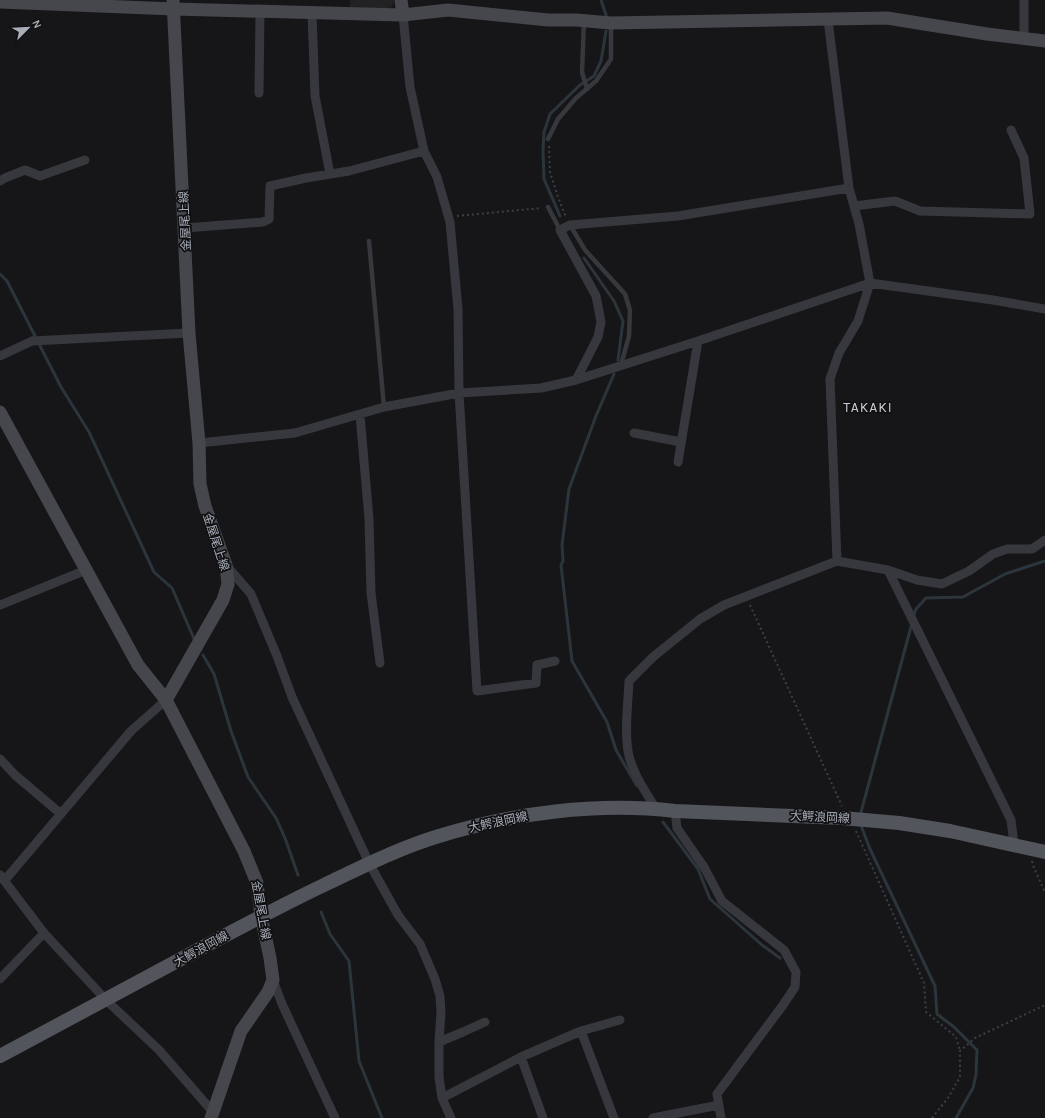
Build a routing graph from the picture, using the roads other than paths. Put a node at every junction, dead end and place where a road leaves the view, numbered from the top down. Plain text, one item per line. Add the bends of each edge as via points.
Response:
1 (401, 0) edge
2 (1024, 0) edge
3 (0, 2) edge
4 (173, 5) edge
5 (260, 12) junction
6 (312, 13) junction
7 (403, 15) junction
8 (828, 20) junction
9 (584, 21) junction
10 (611, 23) junction
11 (1024, 38) junction
12 (1045, 40) edge
13 (587, 89) junction
14 (259, 93) dead end
15 (1011, 130) dead end
16 (548, 139) road end
17 (424, 151) junction
18 (85, 160) dead end
19 (330, 174) junction
20 (0, 181) edge
21 (849, 188) junction
22 (854, 206) junction
23 (548, 207) road end
24 (570, 224) junction
25 (185, 228) junction
26 (560, 230) junction
27 (369, 241) dead end
28 (870, 283) junction
29 (1045, 309) edge
30 (190, 333) junction
31 (698, 341) junction
32 (0, 356) edge
33 (620, 365) junction
34 (576, 380) junction
35 (459, 393) junction
36 (384, 407) junction
37 (0, 412) edge
38 (360, 415) junction
39 (634, 432) dead end
40 (681, 442) junction
41 (199, 443) junction
42 (678, 462) dead end
43 (1045, 540) edge
44 (837, 561) junction
45 (226, 565) junction
46 (86, 570) junction
47 (888, 570) junction
48 (0, 605) edge
49 (555, 661) dead end
50 (380, 663) dead end
51 (166, 700) junction
52 (0, 758) edge
53 (656, 809) junction
54 (675, 811) junction
55 (61, 814) junction
56 (1014, 844) junction
57 (1045, 852) edge
58 (370, 863) junction
59 (3, 877) edge
60 (261, 916) junction
61 (44, 933) junction
62 (0, 979) edge
63 (273, 980) junction
64 (106, 1000) junction
65 (620, 1020) dead end
66 (485, 1022) dead end
67 (581, 1031) junction
68 (439, 1042) junction
69 (0, 1056) edge
70 (521, 1057) junction
71 (442, 1098) junction
72 (719, 1105) junction
73 (212, 1115) edge
74 (335, 1118) edge
75 (451, 1118) edge
76 (543, 1118) edge
77 (614, 1118) edge
78 (653, 1118) edge
79 (721, 1118) edge

1 - 7 main road
2 - 11 street
3 - 4 main road
4 - 5 main road
4 - 25 main road, 金屋尾上線
5 - 6 main road
5 - 14 street
6 - 7 main road
6 - 19 street via 315,96
7 - 9 main road via 448,10
7 - 17 street via 410,87
8 - 10 main road
8 - 11 main road via 887,18
8 - 21 street
9 - 10 main road
9 - 13 lane via 582,72
10 - 13 lane via 611,59 596,81
11 - 12 main road
13 - 16 lane via 558,119
15 - 22 street via 1024,158 1030,214 920,211 896,201
17 - 19 street
17 - 35 street via 437,177 448,216 458,309
18 - 20 street via 40,176 25,170
19 - 25 street via 270,186 270,219 263,222
21 - 22 street
21 - 24 street via 678,216
22 - 28 street
23 - 26 lane
24 - 26 street
24 - 33 lane via 586,250 625,294 630,310 629,336
25 - 30 main road, 金屋尾上線
26 - 34 street via 596,296 601,322 598,337
27 - 36 lane
28 - 29 street
28 - 31 street
28 - 44 street via 858,321 839,354 830,380
30 - 32 street via 37,341
30 - 41 main road, 金屋尾上線
31 - 33 street
31 - 40 street
33 - 34 street
34 - 35 street via 541,388
35 - 36 street
35 - 49 street via 477,691 536,683 537,665
36 - 38 street
37 - 46 main road
38 - 41 street via 295,433
38 - 50 street via 369,519 371,593
39 - 40 street
40 - 42 street
41 - 45 main road, 金屋尾上線 via 200,484
43 - 47 street via 1032,549 1007,549 993,554 969,571 942,584 917,580
44 - 47 street
44 - 53 street via 724,605 700,619 653,657 629,681 629,755 636,776
45 - 51 main road, 金屋尾上線 via 228,584 223,600
45 - 58 street via 251,594 292,697
46 - 48 street
46 - 51 main road via 138,665
47 - 56 street via 1010,820
51 - 55 street via 131,731
51 - 60 main road, 金屋尾上線 via 244,851 257,883
52 - 55 street
53 - 54 main road, 大鰐浪岡線
53 - 58 main road, 大鰐浪岡線 via 560,811 511,818 437,836
54 - 56 main road, 大鰐浪岡線 via 846,818 899,823
54 - 72 street via 677,828 704,867 722,901 784,950 796,972 795,987 717,1094
55 - 59 street
56 - 57 main road, 大鰐浪岡線
58 - 60 main road, 大鰐浪岡線
58 - 68 street via 398,914 420,944 435,979 440,996
59 - 61 street
60 - 63 main road, 金屋尾上線
60 - 64 main road, 大鰐浪岡線
61 - 62 street
61 - 64 street
63 - 73 main road via 268,992 241,1031
63 - 74 street
64 - 69 main road, 大鰐浪岡線
64 - 73 street via 159,1050
65 - 67 street
66 - 68 street
67 - 70 street
67 - 77 street
68 - 71 street
70 - 71 street
70 - 76 street
71 - 75 street
72 - 78 street
72 - 79 street

